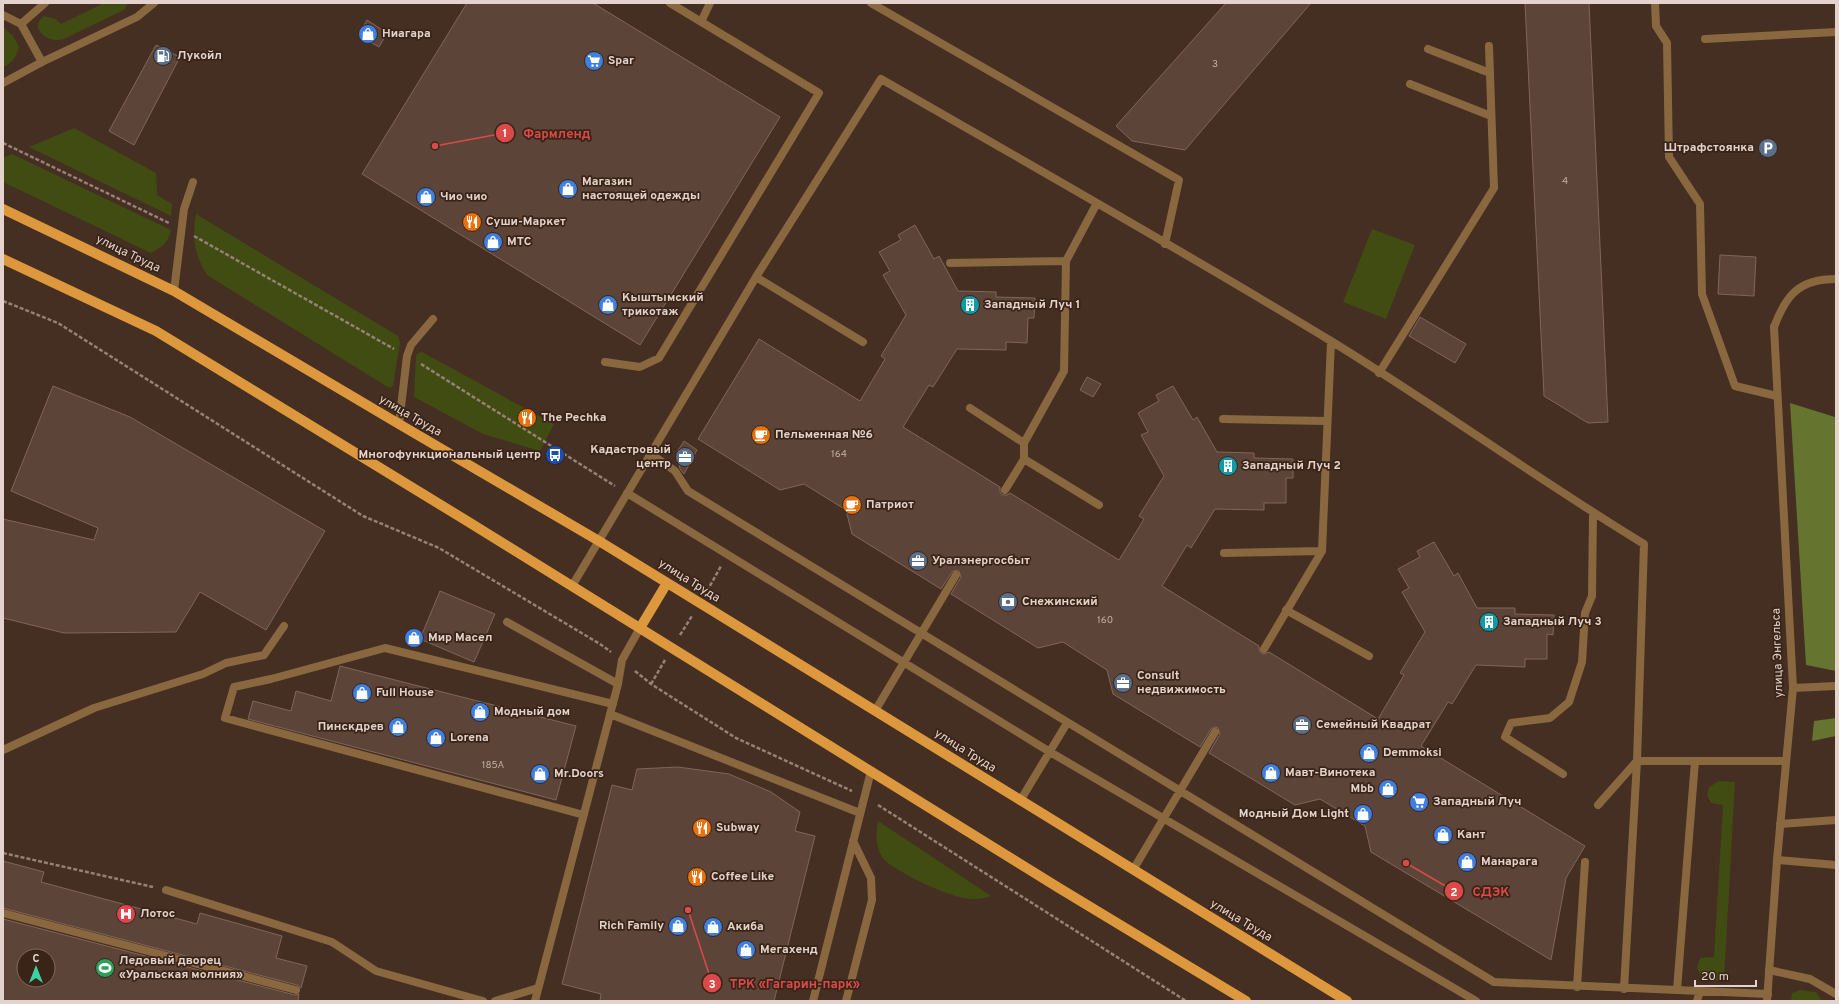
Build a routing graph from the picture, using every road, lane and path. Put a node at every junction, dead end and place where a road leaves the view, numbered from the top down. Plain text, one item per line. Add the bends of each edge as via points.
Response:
1 (45, 3) edge
2 (154, 3) edge
3 (670, 3) edge
4 (710, 3) edge
5 (871, 3) edge
6 (1656, 3) edge
7 (3, 15) edge
8 (701, 22) junction
9 (21, 24) junction
10 (1836, 32) edge
11 (1705, 39) dead end
12 (1488, 46) dead end
13 (1428, 49) dead end
14 (42, 62) junction
15 (1490, 73) junction
16 (3, 83) edge
17 (1410, 84) dead end
18 (1491, 116) junction
19 (3, 143) edge
20 (193, 182) dead end
21 (1097, 204) junction
22 (3, 209) edge
23 (181, 229) junction
24 (1165, 244) junction
25 (3, 258) edge
26 (1066, 261) junction
27 (950, 263) dead end
28 (756, 277) junction
29 (1836, 279) edge
30 (174, 291) junction
31 (3, 301) edge
32 (433, 319) dead end
33 (863, 342) dead end
34 (1331, 342) junction
35 (407, 356) junction
36 (604, 362) dead end
37 (1379, 372) junction
38 (1777, 396) junction
39 (970, 408) dead end
40 (1223, 419) dead end
41 (1327, 421) junction
42 (398, 424) junction
43 (1024, 443) junction
44 (651, 454) junction
45 (1024, 460) junction
46 (1005, 490) dead end
47 (627, 493) junction
48 (1099, 505) dead end
49 (1593, 513) junction
50 (599, 541) junction
51 (1322, 551) junction
52 (1224, 553) dead end
53 (956, 575) dead end
54 (668, 583) junction
55 (572, 586) junction
56 (1286, 610) junction
57 (507, 622) dead end
58 (284, 626) dead end
59 (640, 628) junction
60 (920, 633) junction
61 (1264, 649) dead end
62 (1369, 656) dead end
63 (622, 660) junction
64 (903, 663) junction
65 (618, 684) junction
66 (1836, 686) edge
67 (1793, 688) junction
68 (613, 704) junction
69 (875, 711) junction
70 (610, 714) junction
71 (1067, 723) junction
72 (1215, 732) dead end
73 (3, 750) edge
74 (1050, 752) junction
75 (1637, 761) junction
76 (1695, 761) junction
77 (1785, 761) junction
78 (871, 771) junction
79 (1563, 774) dead end
80 (1180, 792) junction
81 (864, 797) junction
82 (1020, 801) junction
83 (1598, 805) dead end
84 (860, 813) junction
85 (584, 815) junction
86 (1164, 818) junction
87 (1836, 820) edge
88 (1780, 824) junction
89 (853, 841) junction
90 (3, 852) edge
91 (1777, 860) junction
92 (1585, 862) dead end
93 (1836, 865) edge
94 (1133, 870) junction
95 (166, 890) joint
96 (3, 913) edge
97 (1769, 970) junction
98 (1577, 987) junction
99 (538, 988) junction
100 (1624, 989) junction
101 (296, 990) dead end
102 (1677, 990) junction
103 (1700, 992) junction
104 (1836, 994) edge
105 (1767, 997) edge
106 (483, 1001) edge
107 (495, 1001) edge
108 (535, 1001) edge
109 (813, 1001) edge
110 (846, 1001) edge
111 (1186, 1001) edge
112 (1246, 1001) edge
113 (1347, 1001) edge
114 (1476, 1001) edge
115 (1697, 1001) edge

1 - 9 street
2 - 14 street via 137,17
3 - 8 street
4 - 8 street
5 - 24 street via 1179,180
6 - 38 street via 1656,26 1667,43 1669,157 1700,204 1702,294 1735,386
7 - 9 street
8 - 36 street via 819,93 659,358 640,367
9 - 14 street
10 - 11 street
12 - 15 street
13 - 15 street
14 - 16 street
15 - 18 street
17 - 18 street
18 - 37 street via 1494,188
19 - 23 path
20 - 23 street via 184,209
21 - 24 street
21 - 26 street
21 - 28 street via 881,79
22 - 30 main road, улица Труда
23 - 30 street
23 - 35 path
24 - 34 street
25 - 55 main road via 156,332
26 - 27 street
26 - 43 street via 1064,371
28 - 33 street
28 - 44 street
29 - 38 street, улица Энгельса via 1822,279 1795,289 1781,309 1774,327
30 - 42 main road, улица Труда
31 - 63 path via 58,323 363,516 439,548 600,644
32 - 35 street via 411,345
34 - 37 street
34 - 41 street
35 - 42 street
35 - 47 path
37 - 49 street
38 - 67 street, улица Энгельса
39 - 43 street
40 - 41 street
41 - 51 street
42 - 50 main road, улица Труда
43 - 45 street
44 - 47 street
44 - 60 street via 676,471 688,491
45 - 46 street
45 - 48 street
47 - 50 street
47 - 64 street
49 - 75 street via 1644,544
49 - 79 street via 1592,596 1584,613 1582,662 1569,702 1550,718 1511,723 1505,737
50 - 54 main road, улица Труда
50 - 55 street
51 - 52 street
51 - 56 street
53 - 60 street
54 - 59 main road
54 - 69 main road, улица Труда
55 - 59 main road
56 - 61 street
56 - 62 street
57 - 65 street
58 - 73 street via 264,655 226,664 203,674 94,708
59 - 63 street
59 - 78 main road
60 - 64 street
60 - 71 street
63 - 65 street
63 - 81 path via 651,684 736,738
64 - 69 street
64 - 74 street
65 - 68 street
66 - 67 street
67 - 77 street, улица Энгельса
68 - 70 street
68 - 85 street via 385,648 271,680 234,687 225,718
69 - 82 main road, улица Труда
70 - 84 street
70 - 85 street
71 - 74 street
71 - 80 street
72 - 80 street
74 - 82 street
74 - 86 street
75 - 76 street
75 - 83 street
75 - 100 street
76 - 77 street
76 - 102 street
77 - 88 street, улица Энгельса
78 - 81 street
78 - 112 main road
80 - 86 street
80 - 98 street via 1494,982
81 - 84 street
81 - 111 path
82 - 94 main road, улица Труда
84 - 89 street
85 - 99 street
86 - 94 street
86 - 114 street
87 - 88 street
88 - 91 street, улица Энгельса
89 - 109 street
89 - 110 street via 871,878 872,900
90 - 95 path
91 - 93 street
91 - 97 street, улица Энгельса
92 - 98 street
94 - 113 main road, улица Труда
95 - 106 street via 332,942 376,971
96 - 101 street
97 - 104 street via 1810,979
97 - 105 street, улица Энгельса
98 - 100 street
99 - 107 street
99 - 108 street
100 - 102 street
102 - 103 street
103 - 105 street
103 - 115 street

